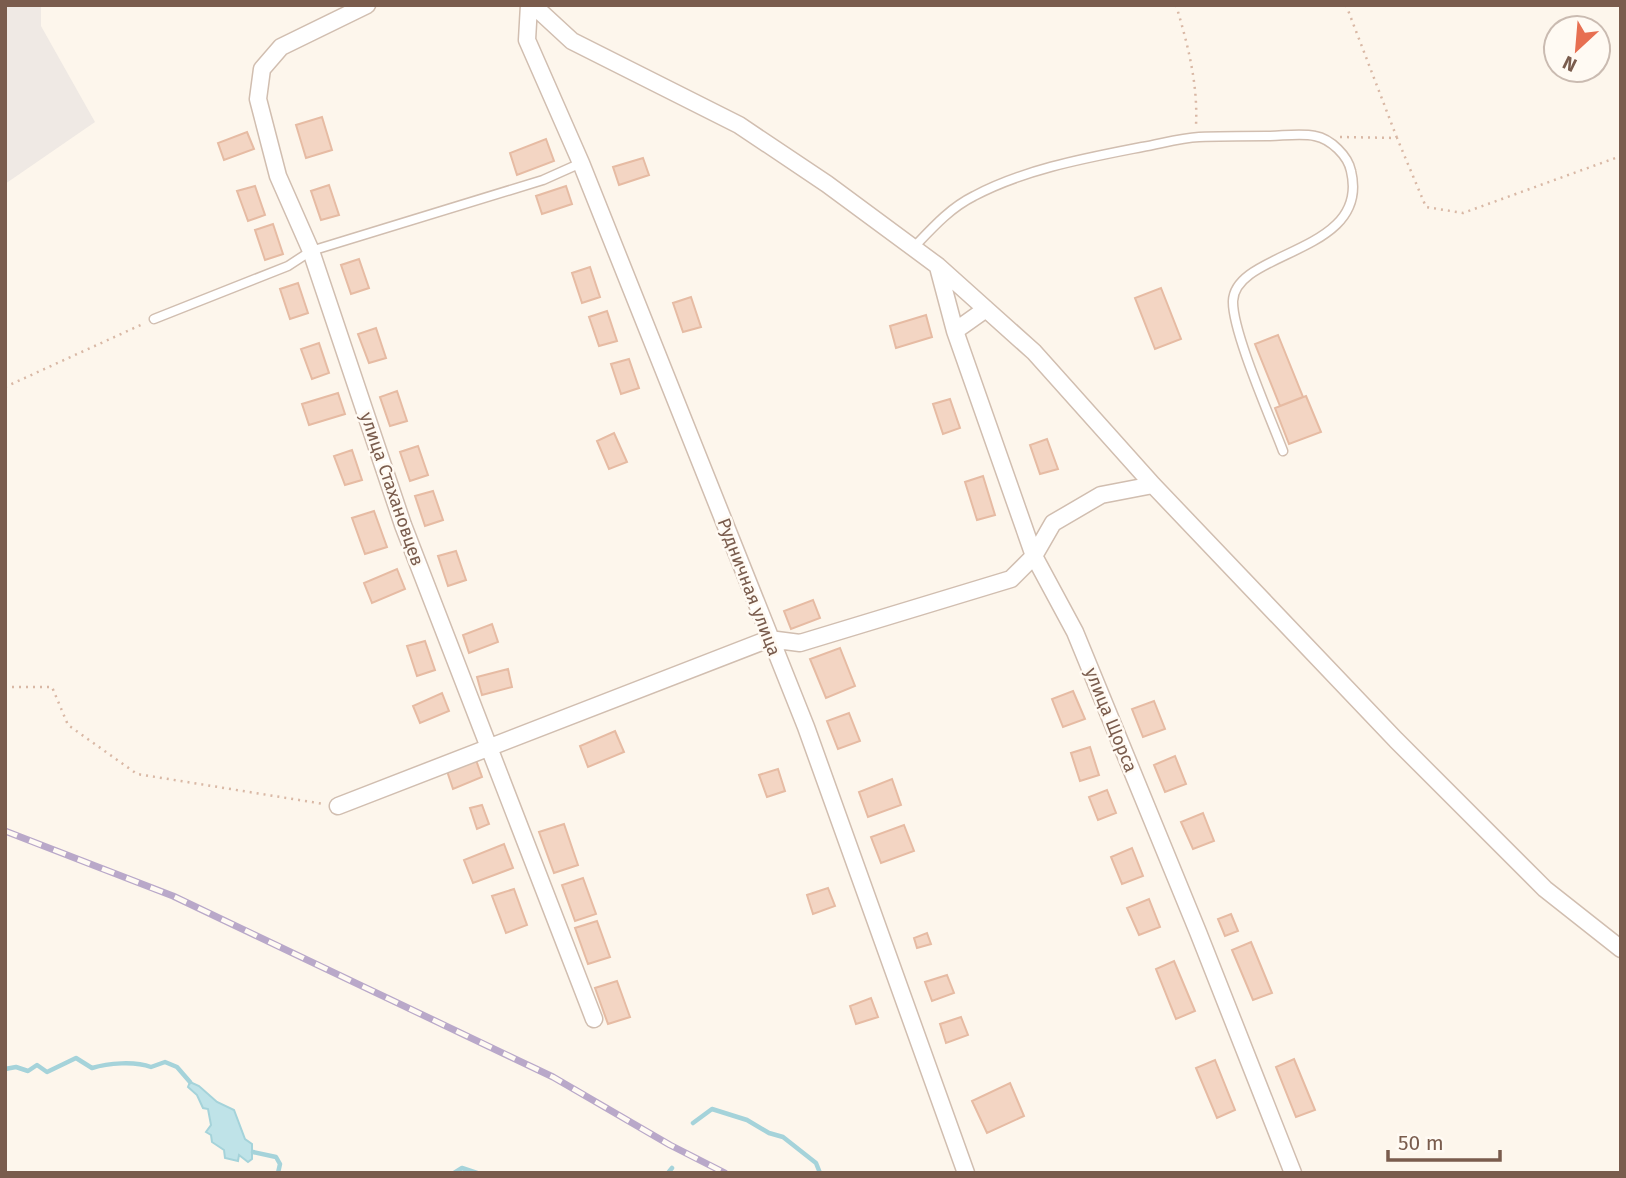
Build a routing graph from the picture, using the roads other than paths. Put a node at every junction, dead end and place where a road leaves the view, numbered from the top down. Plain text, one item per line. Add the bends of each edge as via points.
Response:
1 (367, 5) edge
2 (531, 5) edge
3 (581, 163) junction
4 (914, 247) junction
5 (311, 251) junction
6 (938, 266) junction
7 (986, 309) junction
8 (154, 319) road end
9 (955, 331) junction
10 (1283, 452) dead end
11 (1153, 485) junction
12 (1034, 556) junction
13 (769, 639) junction
14 (489, 746) junction
15 (338, 806) road end
16 (1621, 948) edge
17 (594, 1019) dead end
18 (966, 1173) edge
19 (1293, 1173) edge

1 - 5 street, улица Стахановцев via 281,47 262,69 258,99 275,163
2 - 3 street, Рудничная улица via 527,40
2 - 4 street via 572,41 615,66 739,125
3 - 5 lane via 543,180
3 - 13 street, Рудничная улица
4 - 6 street
4 - 10 lane via 948,211 999,186 1079,159 1196,137 1316,136 1335,146 1351,171 1349,208 1313,243 1251,273 1238,285 1233,300
5 - 8 lane via 288,265
5 - 14 street, улица Стахановцев via 403,525
6 - 7 street
6 - 9 street, улица Щорса
7 - 9 street
7 - 11 street via 1034,352
9 - 12 street, улица Щорса
11 - 12 street via 1101,495 1065,516 1054,523
11 - 16 street via 1545,889
12 - 13 street via 1011,579 800,643
12 - 19 street, улица Щорса via 1074,632
13 - 14 street
13 - 18 street, Рудничная улица via 806,727
14 - 15 street
14 - 17 street, улица Стахановцев

